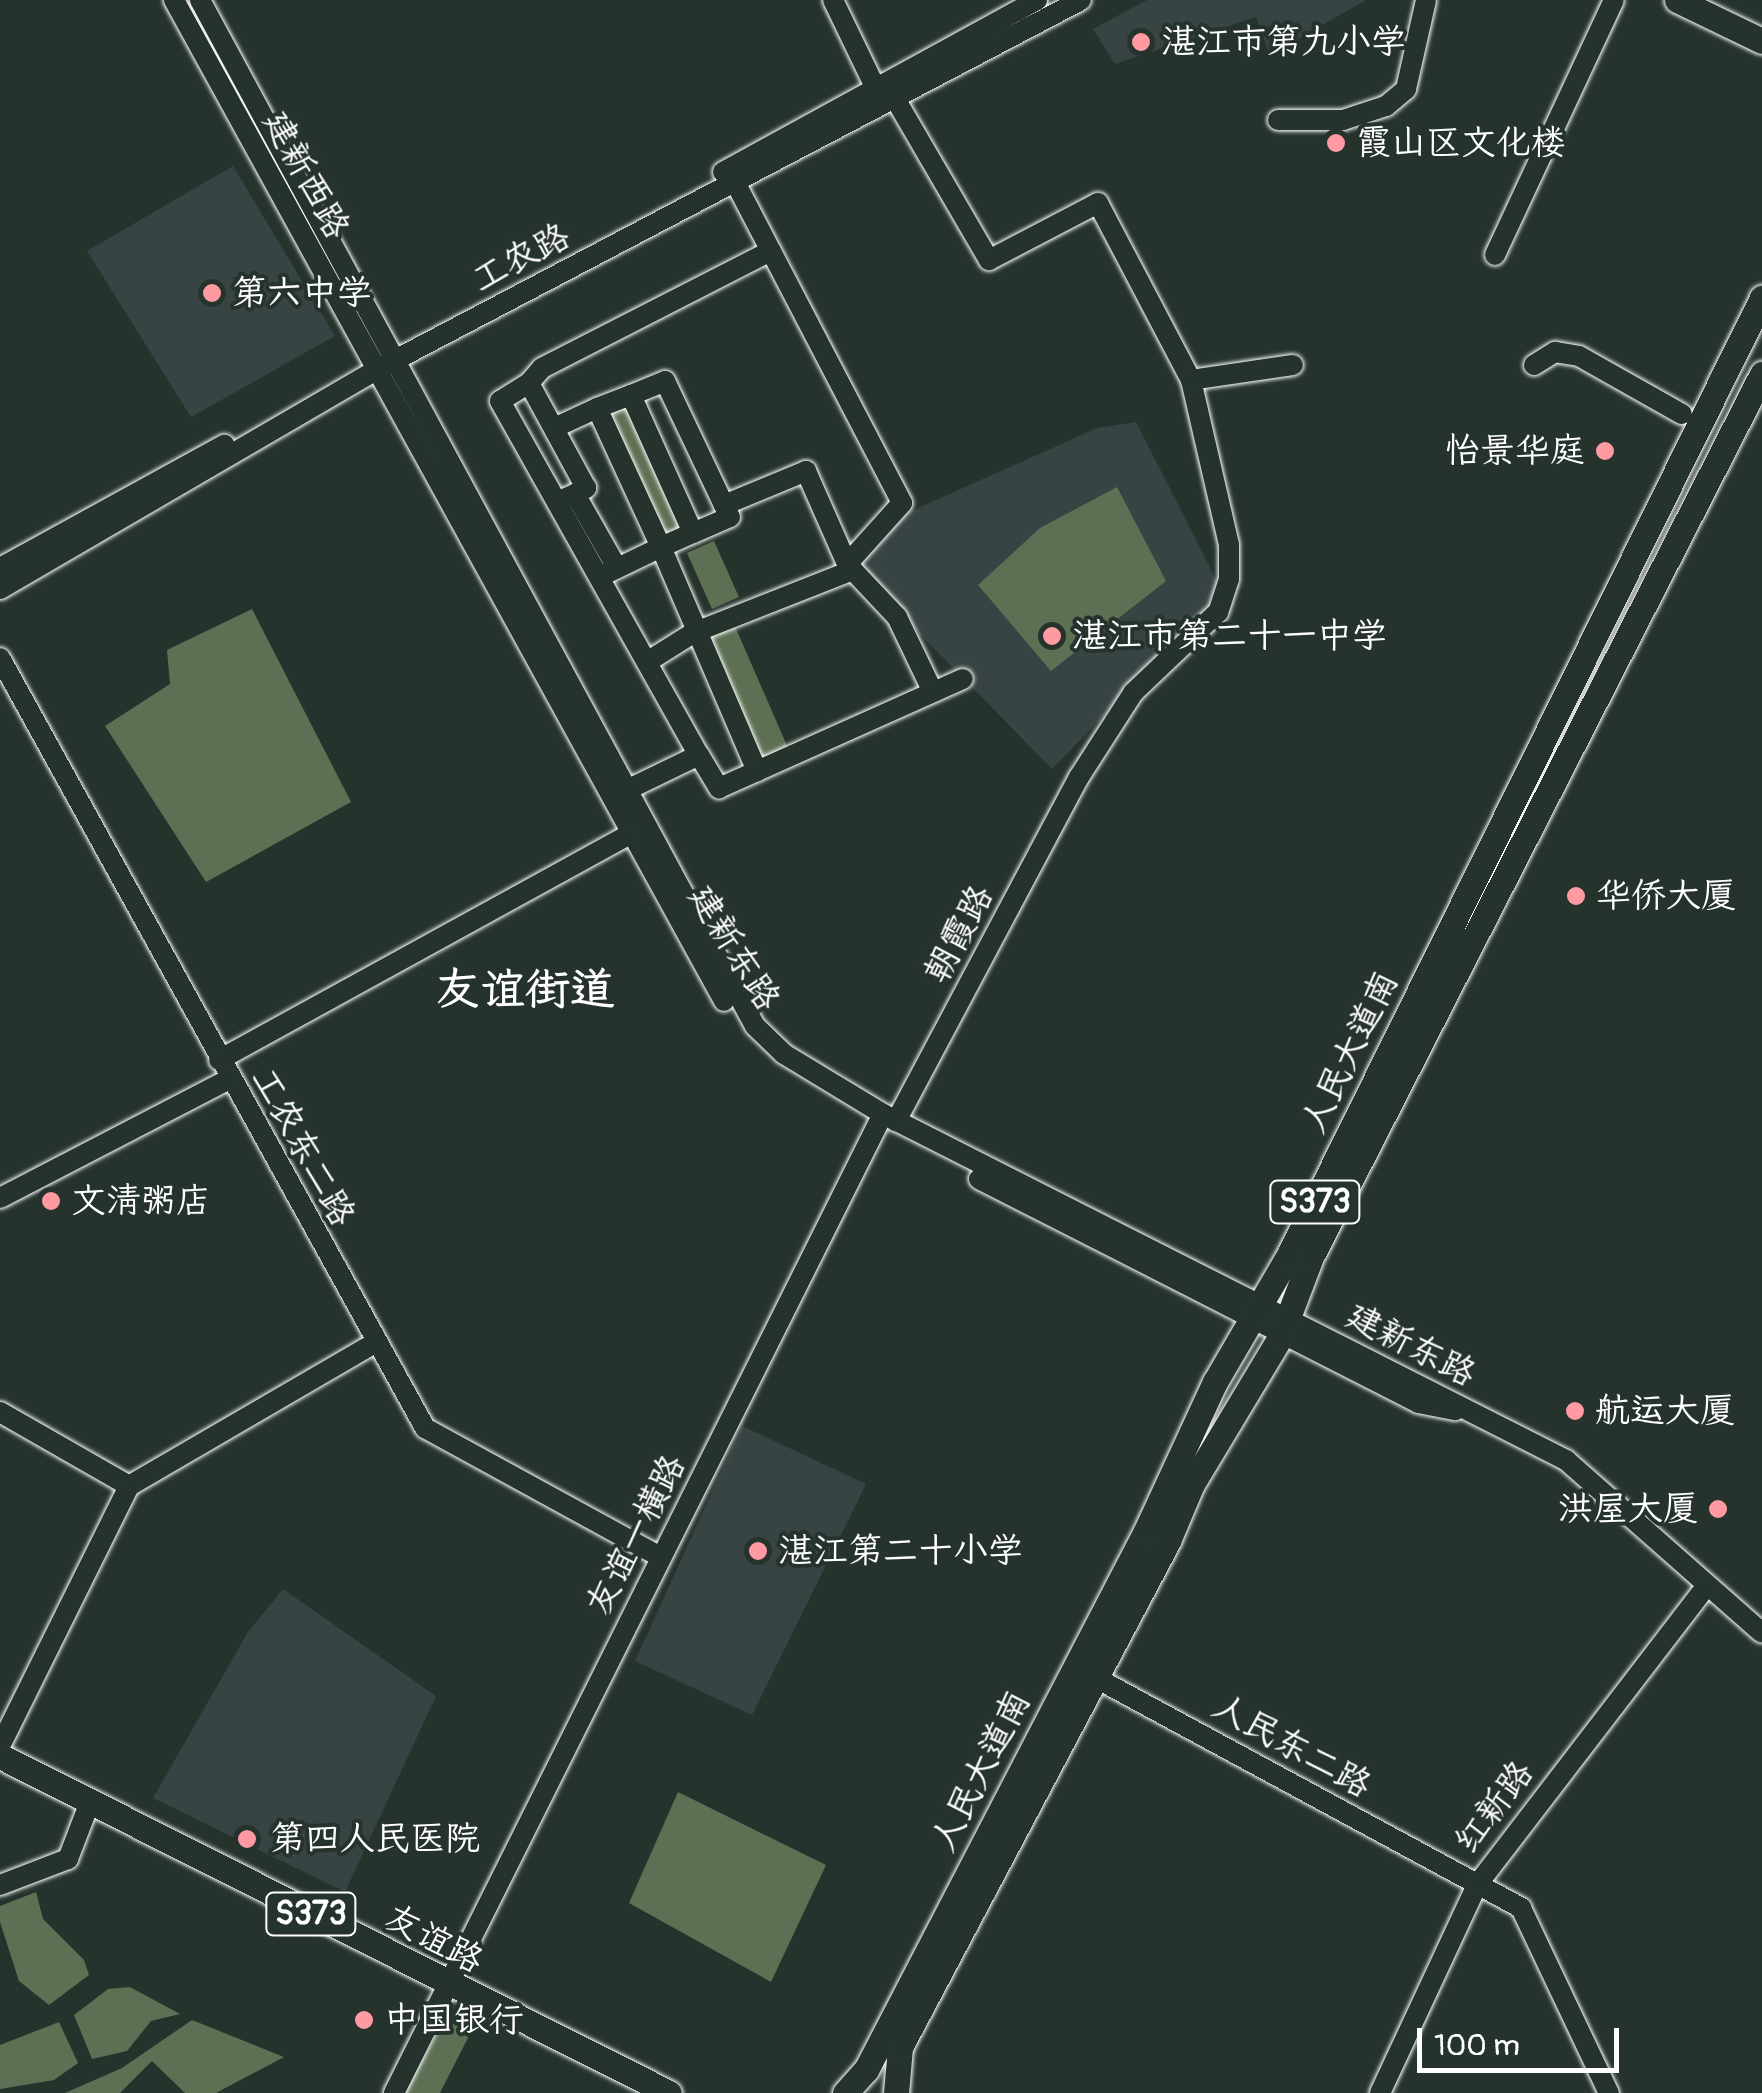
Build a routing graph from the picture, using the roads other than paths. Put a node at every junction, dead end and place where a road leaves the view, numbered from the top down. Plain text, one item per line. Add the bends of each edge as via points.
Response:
1 (174, 0) edge
2 (200, 0) edge
3 (833, 0) edge
4 (1037, 0) edge
5 (1080, 0) edge
6 (1426, 0) edge
7 (1614, 0) edge
8 (1677, 0) edge
9 (1762, 41) edge
10 (885, 90) junction
11 (1278, 120) dead end
12 (735, 182) junction
13 (770, 251) junction
14 (1495, 255) dead end
15 (1762, 298) edge
16 (1292, 365) dead end
17 (1534, 365) dead end
18 (385, 367) junction
19 (1762, 374) edge
20 (1191, 380) junction
21 (529, 382) junction
22 (630, 395) junction
23 (597, 408) junction
24 (1682, 414) dead end
25 (554, 428) junction
26 (566, 498) junction
27 (724, 505) junction
28 (693, 533) junction
29 (661, 547) junction
30 (850, 567) junction
31 (0, 568) edge
32 (608, 573) junction
33 (0, 589) edge
34 (694, 634) junction
35 (0, 658) edge
36 (647, 662) junction
37 (964, 679) dead end
38 (933, 692) junction
39 (700, 755) junction
40 (757, 771) junction
41 (625, 792) junction
42 (629, 835) junction
43 (219, 1060) junction
44 (230, 1080) junction
45 (886, 1121) junction
46 (0, 1198) edge
47 (1253, 1313) junction
48 (1285, 1328) junction
49 (375, 1342) junction
50 (0, 1412) edge
51 (128, 1486) junction
52 (662, 1558) junction
53 (1705, 1588) junction
54 (1762, 1633) edge
55 (1085, 1672) junction
56 (0, 1746) edge
57 (0, 1756) edge
58 (91, 1799) junction
59 (1477, 1884) junction
60 (0, 1885) edge
61 (444, 1984) junction
62 (622, 2073) junction
63 (393, 2092) edge
64 (660, 2093) edge
65 (669, 2093) edge
66 (846, 2093) edge
67 (896, 2093) edge
68 (1380, 2093) edge
69 (1609, 2093) edge

1 - 18 street, 建新西路
2 - 18 street, 建新西路
3 - 10 street
4 - 10 street, 工农路
5 - 10 street, 工农路
6 - 11 street via 1406,89 1365,116
7 - 14 street
8 - 9 main road
10 - 12 street, 工农路
10 - 18 street, 工农路
10 - 20 street, 朝霞路 via 989,260 1098,203
12 - 13 street
12 - 18 street, 工农路
13 - 21 street via 542,368
13 - 30 street via 902,504
15 - 47 main road, 人民大道南 / S373 via 1296,1240
16 - 20 street
17 - 24 street via 1554,352 1578,356
18 - 31 street, 工农路
18 - 33 street, 工农路
18 - 41 street, 建新东路
18 - 42 street, 建新东路
19 - 48 main road, 人民大道南 / S373 via 1311,1257
20 - 45 street, 朝霞路 via 1229,544 1229,579 1218,612 1133,693
21 - 25 street
21 - 26 street via 500,401
22 - 23 street
22 - 27 street via 665,380
22 - 28 street
23 - 25 street
23 - 29 street
25 - 26 street via 586,488
26 - 32 street
27 - 28 street via 730,517
27 - 30 street via 806,471
28 - 29 street
29 - 32 street
29 - 34 street
30 - 34 street
30 - 38 street via 897,617
32 - 36 street
34 - 36 street
34 - 40 street
35 - 43 street, 工农东二路
36 - 39 street
37 - 38 street
38 - 40 street
39 - 40 street via 719,788
39 - 41 street
41 - 45 street, 建新东路 via 755,1026 784,1054
42 - 43 street
42 - 45 street, 建新东路 via 746,1032 774,1060
43 - 44 street, 工农东二路
44 - 46 street
44 - 49 street, 工农东二路
45 - 47 street, 建新东路
45 - 52 street, 友谊一横路
47 - 48 street, 建新东路
47 - 55 main road, 人民大道南 / S373
48 - 53 street, 建新东路 via 1418,1402 1474,1414 1566,1460
48 - 55 main road, 人民大道南 / S373
49 - 51 street
49 - 52 street, 工农东二路 via 425,1428
50 - 51 street
51 - 56 street
52 - 61 street, 友谊一横路
53 - 54 street, 建新东路
53 - 59 street, 红新路
55 - 59 street, 人民东二路
55 - 66 main road, 人民大道南 / S373 via 866,2070
55 - 67 main road, 人民大道南 / S373 via 900,2048
57 - 58 main road, 友谊路 / S373
58 - 60 street via 68,1859
58 - 61 main road, 友谊路 / S373
59 - 68 street, 红新路
59 - 69 street, 人民东二路 via 1521,1908
61 - 62 main road, 友谊路 / S373
61 - 63 street, 友谊一横路
62 - 64 main road, 友谊路 / S373
62 - 65 main road, 友谊路 / S373

